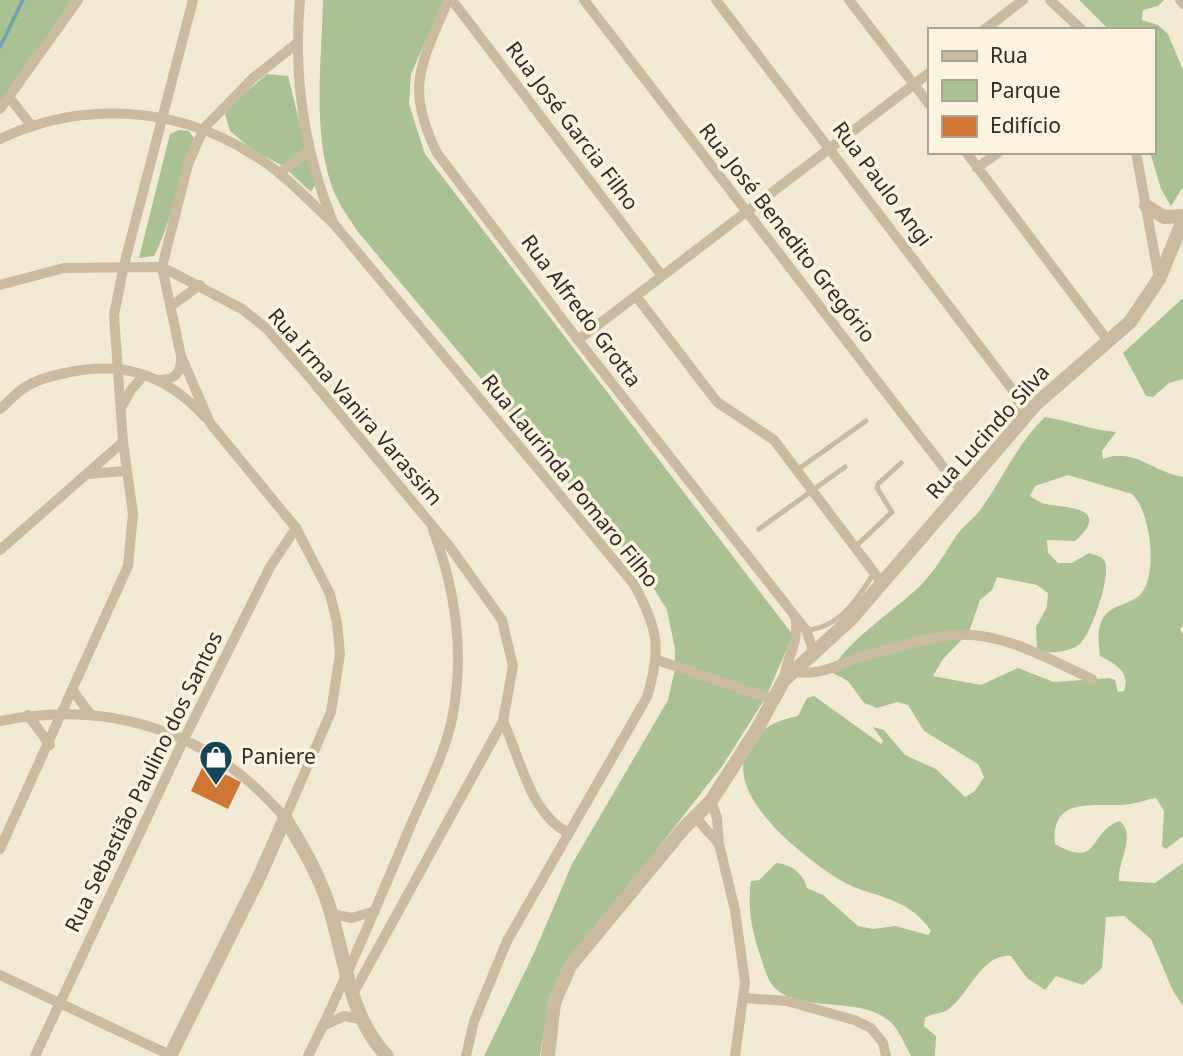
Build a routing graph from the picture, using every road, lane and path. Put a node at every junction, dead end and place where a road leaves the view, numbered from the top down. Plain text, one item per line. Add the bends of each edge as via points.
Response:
1 (78, 0) edge
2 (193, 0) edge
3 (300, 0) edge
4 (450, 0) edge
5 (584, 0) edge
6 (716, 0) edge
7 (850, 0) edge
8 (1023, 0) edge
9 (1050, 0) edge
10 (987, 28) edge
11 (1080, 28) edge
12 (296, 44) junction
13 (928, 74) edge
14 (914, 84) junction
15 (9, 97) junction
16 (928, 103) edge
17 (0, 109) edge
18 (162, 117) junction
19 (30, 125) junction
20 (204, 128) junction
21 (0, 139) edge
22 (831, 149) junction
23 (310, 150) junction
24 (967, 154) edge
25 (996, 154) edge
26 (1136, 154) edge
27 (977, 168) junction
28 (279, 173) junction
29 (1146, 206) junction
30 (746, 211) junction
31 (1183, 219) edge
32 (334, 224) junction
33 (124, 265) junction
34 (162, 267) junction
35 (662, 276) junction
36 (1159, 279) junction
37 (0, 285) edge
38 (200, 285) junction
39 (636, 296) junction
40 (171, 306) junction
41 (578, 340) junction
42 (1108, 341) junction
43 (181, 356) junction
44 (117, 367) junction
45 (144, 375) junction
46 (158, 380) junction
47 (196, 388) junction
48 (1015, 393) junction
49 (187, 397) junction
50 (1036, 404) junction
51 (122, 406) junction
52 (0, 409) edge
53 (1023, 419) junction
54 (866, 421) dead end
55 (211, 423) junction
56 (123, 442) junction
57 (901, 463) dead end
58 (845, 467) dead end
59 (797, 470) junction
60 (126, 471) junction
61 (85, 474) junction
62 (961, 490) junction
63 (813, 491) junction
64 (429, 521) junction
65 (296, 528) junction
66 (760, 529) dead end
67 (855, 547) junction
68 (0, 551) edge
69 (878, 578) junction
70 (796, 619) junction
71 (806, 630) junction
72 (837, 633) junction
73 (811, 657) junction
74 (657, 660) junction
75 (789, 676) junction
76 (1092, 679) dead end
77 (73, 691) junction
78 (772, 699) junction
79 (64, 712) junction
80 (28, 715) junction
81 (91, 715) junction
82 (0, 721) edge
83 (503, 721) junction
84 (184, 739) junction
85 (50, 745) junction
86 (710, 802) junction
87 (695, 817) junction
88 (285, 818) junction
89 (568, 833) junction
90 (719, 844) junction
91 (0, 849) edge
92 (375, 911) junction
93 (331, 914) junction
94 (348, 971) junction
95 (0, 975) edge
96 (354, 992) junction
97 (744, 998) junction
98 (60, 1003) junction
99 (359, 1018) junction
100 (323, 1026) junction
101 (35, 1056) edge
102 (171, 1056) edge
103 (308, 1056) edge
104 (387, 1056) edge
105 (466, 1056) edge
106 (548, 1056) edge
107 (735, 1056) edge
108 (887, 1056) edge

1 - 15 street
2 - 18 street
3 - 12 street, Rua Laurinda Pomaro Filho
4 - 35 street, Rua José Garcia Filho
4 - 41 street, Rua Alfredo Grotta via 418,74 419,105 427,133 437,153
5 - 30 street, Rua José Benedito Gregório
6 - 22 street, Rua Paulo Angi
7 - 14 street
8 - 10 street
9 - 11 street
12 - 20 street via 252,79
12 - 23 street, Rua Laurinda Pomaro Filho
13 - 14 street
14 - 16 street
14 - 22 street
15 - 17 street
15 - 19 street
18 - 19 street, Rua Laurinda Pomaro Filho via 117,111
18 - 20 street, Rua Laurinda Pomaro Filho
18 - 33 street
19 - 21 street, Rua Laurinda Pomaro Filho
20 - 28 street, Rua Laurinda Pomaro Filho
20 - 34 street via 188,164
22 - 30 street
22 - 48 street, Rua Paulo Angi
23 - 28 street
23 - 32 street, Rua Laurinda Pomaro Filho
24 - 27 street
25 - 27 street
26 - 29 street
27 - 42 street
28 - 32 street, Rua Laurinda Pomaro Filho
29 - 31 street via 1164,217
29 - 36 street
30 - 35 street
30 - 62 street, Rua José Benedito Gregório
31 - 36 street, Rua Lucindo Silva
32 - 74 street, Rua Laurinda Pomaro Filho via 633,583 650,614
33 - 34 street, Rua Irma Vanira Varassim
33 - 37 street, Rua Irma Vanira Varassim via 64,268
33 - 44 street via 114,315
34 - 38 street, Rua Irma Vanira Varassim
34 - 40 street
35 - 39 street
36 - 42 street, Rua Lucindo Silva via 1130,322
38 - 40 street
38 - 64 street, Rua Irma Vanira Varassim via 266,328
39 - 41 street
39 - 59 street via 717,402 774,440
40 - 43 street
41 - 70 street, Rua Alfredo Grotta
42 - 50 street, Rua Lucindo Silva
43 - 46 street via 180,372
43 - 47 street
44 - 45 street
44 - 51 street
44 - 52 street via 53,375 25,386
45 - 46 street
45 - 51 street
46 - 49 street
47 - 49 street
47 - 55 street
48 - 50 street, Rua Paulo Angi
48 - 53 street, Rua Paulo Angi
49 - 55 street
50 - 53 street, Rua Lucindo Silva
51 - 56 street
53 - 62 street, Rua Lucindo Silva
54 - 59 lane
55 - 65 street
56 - 60 street
56 - 61 street
57 - 67 lane via 877,488 892,512
58 - 63 lane
59 - 63 street
60 - 61 street
60 - 77 street via 133,514 128,566
61 - 68 street
62 - 69 street, Rua Lucindo Silva
63 - 66 lane
63 - 67 street
64 - 83 street, Rua Irma Vanira Varassim via 502,621 513,666
64 - 92 street via 449,576 458,631 454,709 445,745
65 - 84 street, Rua Sebastião Paulino dos Santos via 270,567
65 - 88 street via 330,594 340,654 331,712
67 - 69 street
69 - 71 lane via 841,616 821,628
69 - 72 street, Rua Lucindo Silva
70 - 71 street, Rua Alfredo Grotta
70 - 75 street via 796,643 786,666
71 - 72 street via 816,635
71 - 73 street
72 - 73 street, Rua Lucindo Silva
73 - 75 street, Rua Lucindo Silva
74 - 78 street
74 - 89 street, Rua Laurinda Pomaro Filho via 647,697
75 - 76 street via 814,674 867,655 954,635 974,635 997,639
75 - 78 street, Rua Lucindo Silva
77 - 79 street
77 - 81 street
78 - 86 street, Rua Lucindo Silva
79 - 80 street
79 - 81 street
79 - 85 street
80 - 82 street
80 - 85 street
81 - 84 street
83 - 89 street via 538,807 552,824
83 - 96 street, Rua Irma Vanira Varassim
84 - 88 street via 225,761
84 - 98 street, Rua Sebastião Paulino dos Santos
85 - 91 street
86 - 87 street, Rua Lucindo Silva
86 - 90 street
87 - 90 street
87 - 106 street, Rua Lucindo Silva via 570,966 554,1003
88 - 93 street via 308,856
88 - 102 street
89 - 105 street, Rua Laurinda Pomaro Filho via 507,941 474,1021
90 - 97 street via 734,910
92 - 93 street via 352,918
92 - 94 street
93 - 94 street
94 - 96 street
94 - 100 street
95 - 98 street
96 - 99 street
97 - 107 street
97 - 108 street via 787,1000 854,1020 872,1028
98 - 101 street, Rua Sebastião Paulino dos Santos
98 - 102 street
99 - 100 street via 344,1016
99 - 104 street
100 - 103 street

